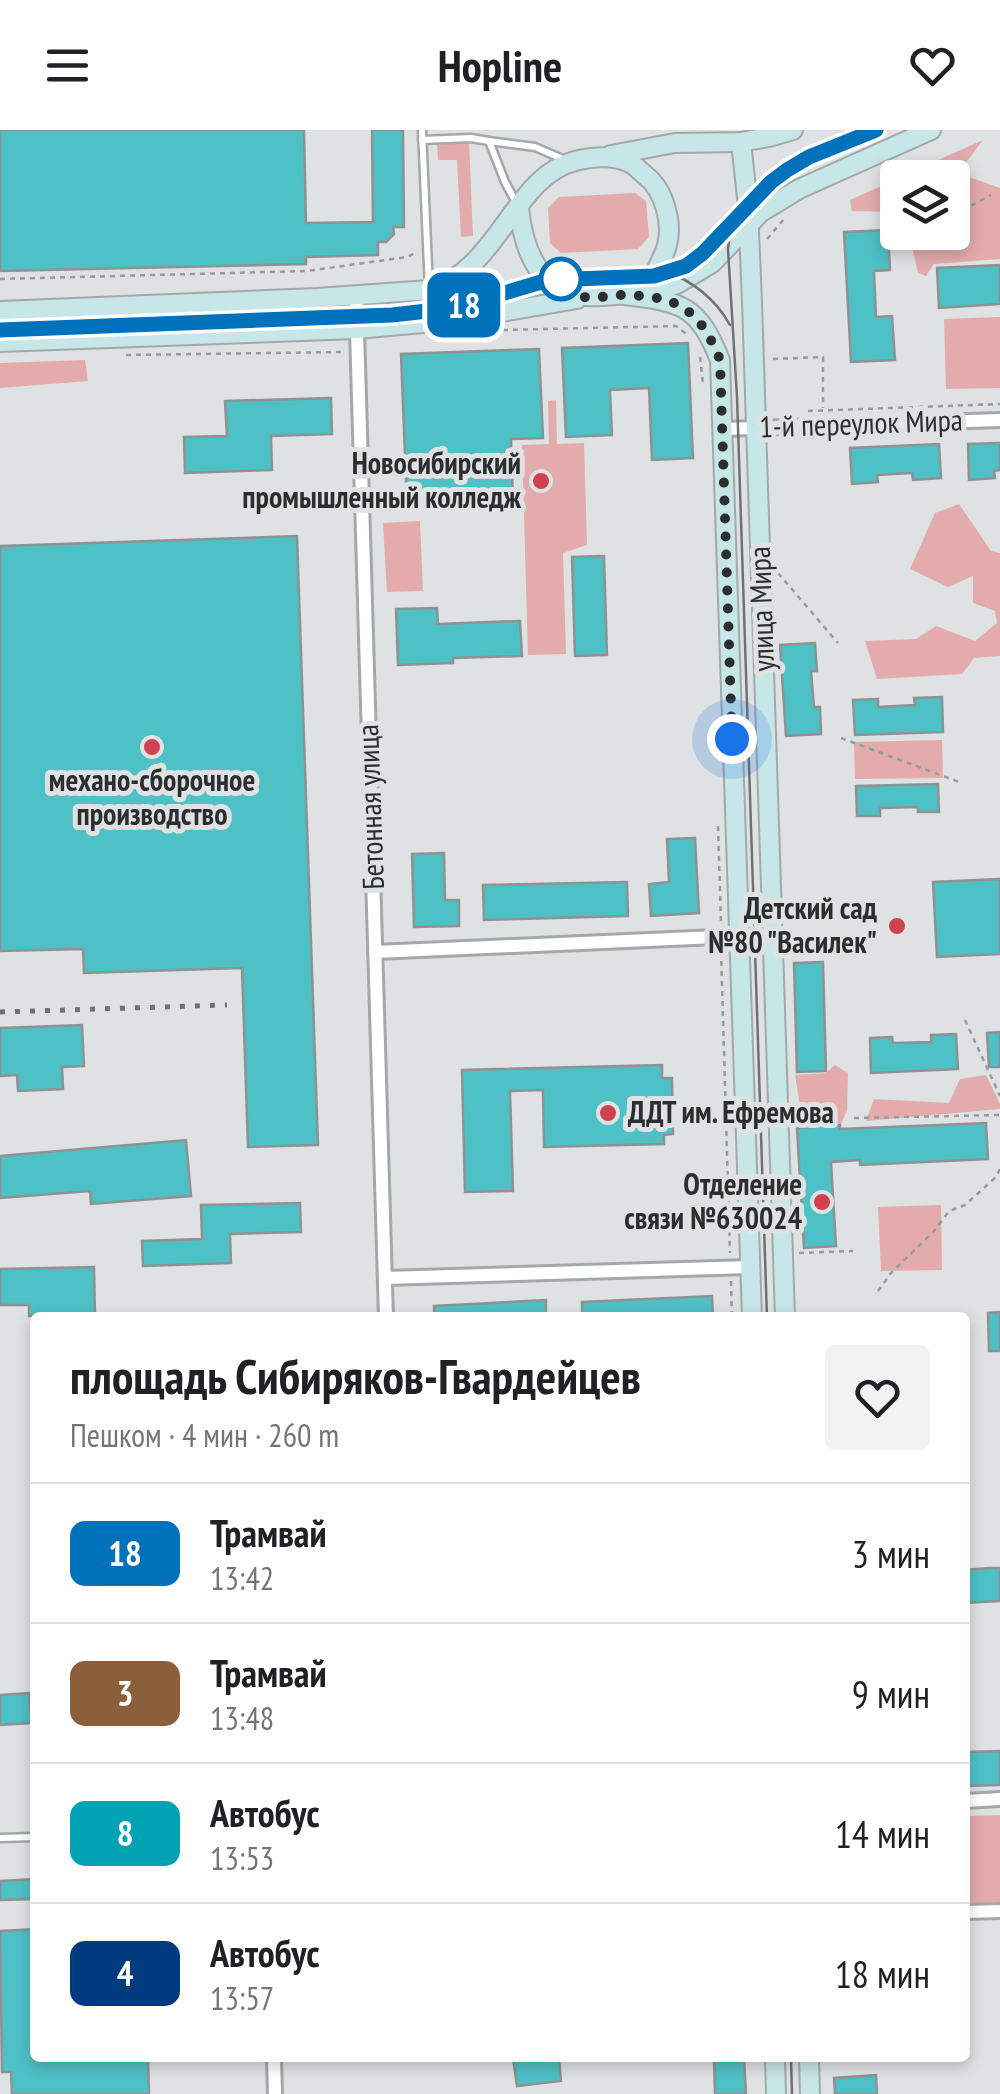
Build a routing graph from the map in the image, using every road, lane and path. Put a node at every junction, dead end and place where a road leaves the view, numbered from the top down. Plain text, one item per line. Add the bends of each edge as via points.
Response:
1 (422, 130) edge
2 (702, 130) edge
3 (793, 130) edge
4 (931, 130) edge
5 (738, 136) edge
6 (422, 140) junction
7 (489, 141) junction
8 (675, 143) junction
9 (601, 157) junction
10 (571, 162) junction
11 (991, 195) dead end
12 (970, 207) edge
13 (519, 208) junction
14 (794, 211) dead end
15 (748, 227) junction
16 (762, 247) dead end
17 (427, 248) junction
18 (0, 279) edge
19 (429, 290) junction
20 (625, 295) junction
21 (356, 296) junction
22 (585, 298) junction
23 (0, 311) edge
24 (357, 329) junction
25 (504, 330) dead end
26 (688, 335) dead end
27 (0, 342) edge
28 (699, 343) dead end
29 (358, 351) junction
30 (111, 356) dead end
31 (770, 359) dead end
32 (703, 382) dead end
33 (1000, 404) edge
34 (823, 410) junction
35 (808, 411) dead end
36 (1000, 420) edge
37 (722, 428) junction
38 (756, 428) junction
39 (779, 574) dead end
40 (838, 643) dead end
41 (841, 738) dead end
42 (959, 782) dead end
43 (718, 818) dead end
44 (730, 937) junction
45 (375, 952) junction
46 (965, 1020) dead end
47 (1000, 1096) edge
48 (1000, 1115) edge
49 (854, 1118) dead end
50 (1000, 1169) edge
51 (853, 1251) dead end
52 (792, 1253) dead end
53 (730, 1268) junction
54 (750, 1268) junction
55 (385, 1278) junction
56 (878, 1291) dead end
57 (386, 1312) edge
58 (732, 1312) edge
59 (752, 1312) edge
60 (785, 1312) edge
61 (1000, 1799) edge
62 (970, 1800) edge
63 (0, 1838) edge
64 (30, 1838) edge
65 (1000, 1911) edge
66 (970, 1912) edge
67 (274, 2062) edge
68 (775, 2062) edge
69 (809, 2062) edge
70 (275, 2094) edge
71 (776, 2094) edge
72 (810, 2094) edge

1 - 6 lane
2 - 8 street
3 - 5 street via 769,138
4 - 15 street via 798,190
5 - 8 street
5 - 15 street, улица Мира
6 - 7 lane
6 - 17 lane
7 - 10 lane via 536,147
7 - 13 lane
8 - 9 street
9 - 10 street
9 - 20 street via 628,162 655,183 668,214 668,244 654,276
10 - 13 street via 548,174
11 - 12 path
13 - 19 street via 476,261
13 - 22 street via 522,236 541,273
14 - 16 path
15 - 20 street via 712,263 677,284
15 - 38 street, улица Мира
17 - 18 path via 306,271
17 - 19 lane
19 - 21 street
20 - 22 street
20 - 37 street via 668,300 702,324 720,360
21 - 23 street
21 - 24 street, Бетонная улица
22 - 24 street
24 - 27 street
24 - 29 street, Бетонная улица
25 - 26 path via 676,326
28 - 32 path
29 - 30 path
29 - 45 street, Бетонная улица
31 - 34 path via 823,357
33 - 34 path
34 - 35 path
36 - 38 street, 1-й переулок Мира
37 - 38 street, 1-й переулок Мира
37 - 44 street, улица Мира
38 - 60 street, улица Мира
39 - 40 path
41 - 42 path
43 - 44 path
44 - 45 street
44 - 53 path
44 - 54 street, улица Мира
45 - 55 street, Бетонная улица
46 - 47 path
48 - 49 path
50 - 56 path via 949,1212
51 - 52 path
53 - 54 street
53 - 55 street
53 - 58 path
54 - 59 street, улица Мира
55 - 57 street, Бетонная улица
61 - 62 street
63 - 64 lane
65 - 66 street
67 - 70 street
68 - 71 street
69 - 72 street

